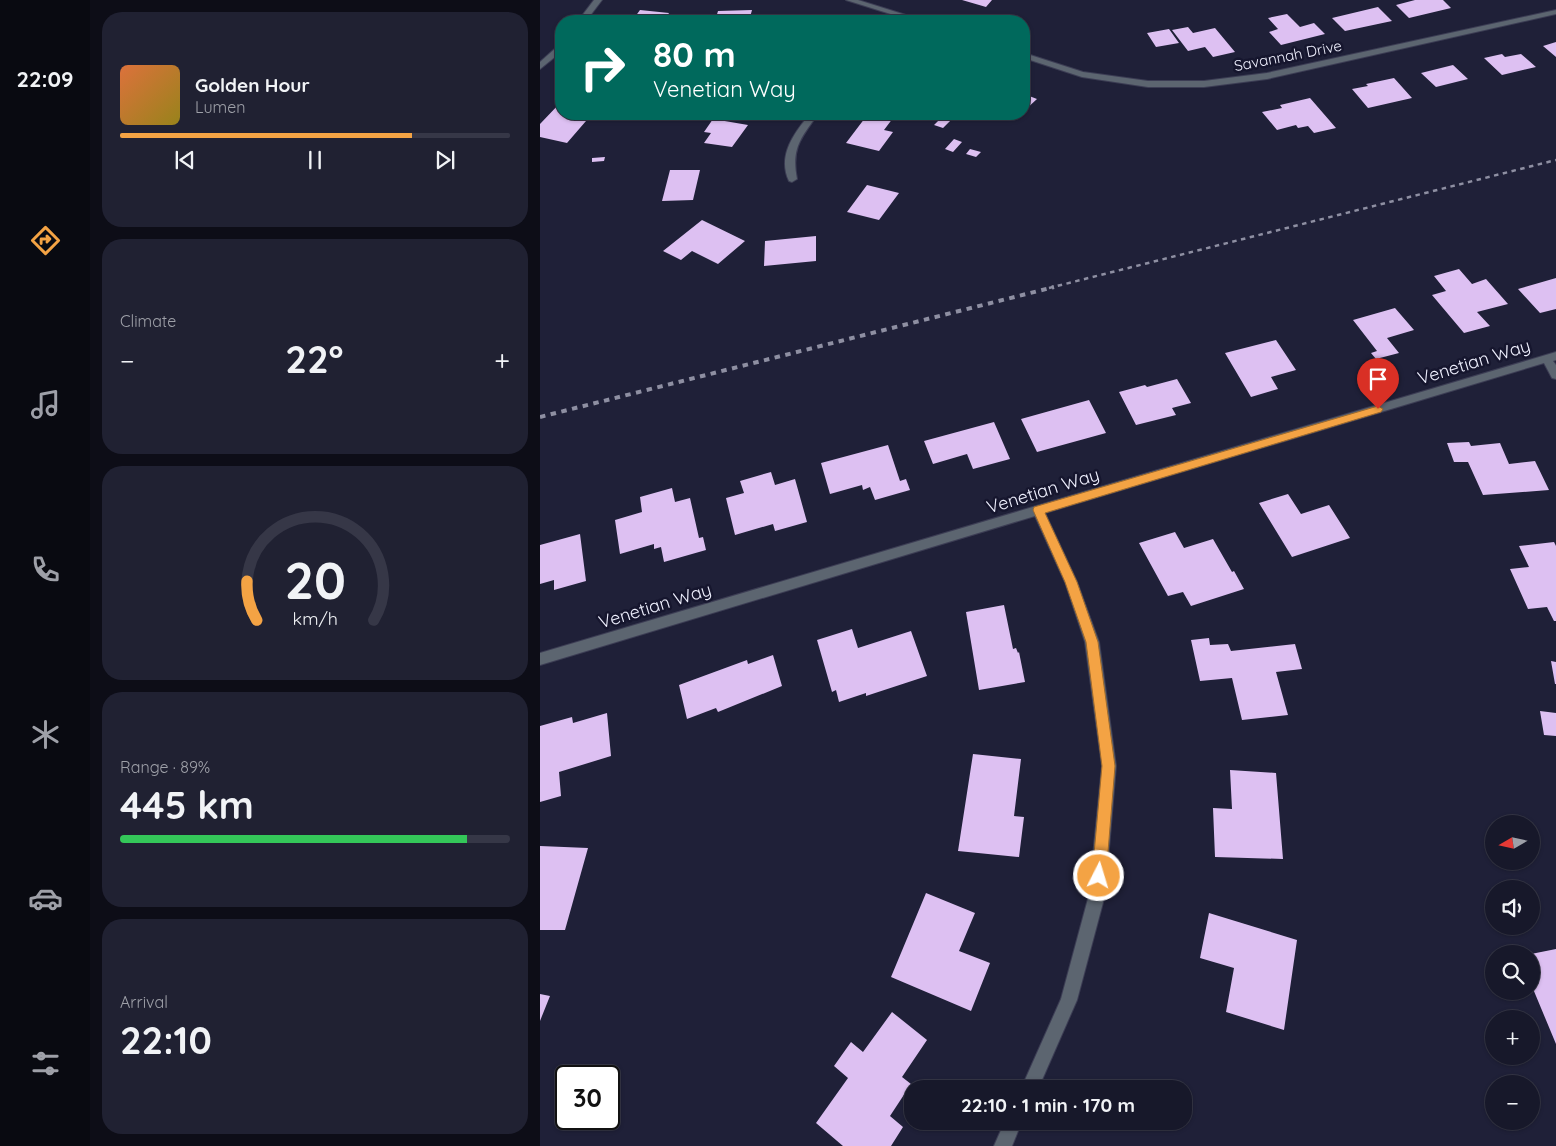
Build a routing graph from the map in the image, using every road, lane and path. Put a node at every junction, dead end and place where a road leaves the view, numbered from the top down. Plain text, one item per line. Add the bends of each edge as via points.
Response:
1 (598, 0) edge
2 (850, 0) edge
3 (1556, 12) edge
4 (587, 15) edge
5 (898, 15) edge
6 (555, 53) edge
7 (1030, 57) edge
8 (540, 66) edge
9 (809, 120) edge
10 (792, 179) dead end
11 (1552, 358) edge
12 (1556, 375) edge
13 (1038, 510) junction
14 (540, 659) edge
15 (1033, 1080) edge
16 (1010, 1130) edge
17 (1003, 1146) edge

1 - 4 street
2 - 5 street
3 - 7 street, Savannah Drive via 1268,76 1204,84 1148,84 1082,74
6 - 8 street
9 - 10 street via 791,146 788,162
11 - 12 street
11 - 13 street, Venetian Way
13 - 14 street, Venetian Way
13 - 15 street via 1071,582 1092,642 1109,766 1098,894 1069,1000
16 - 17 street

